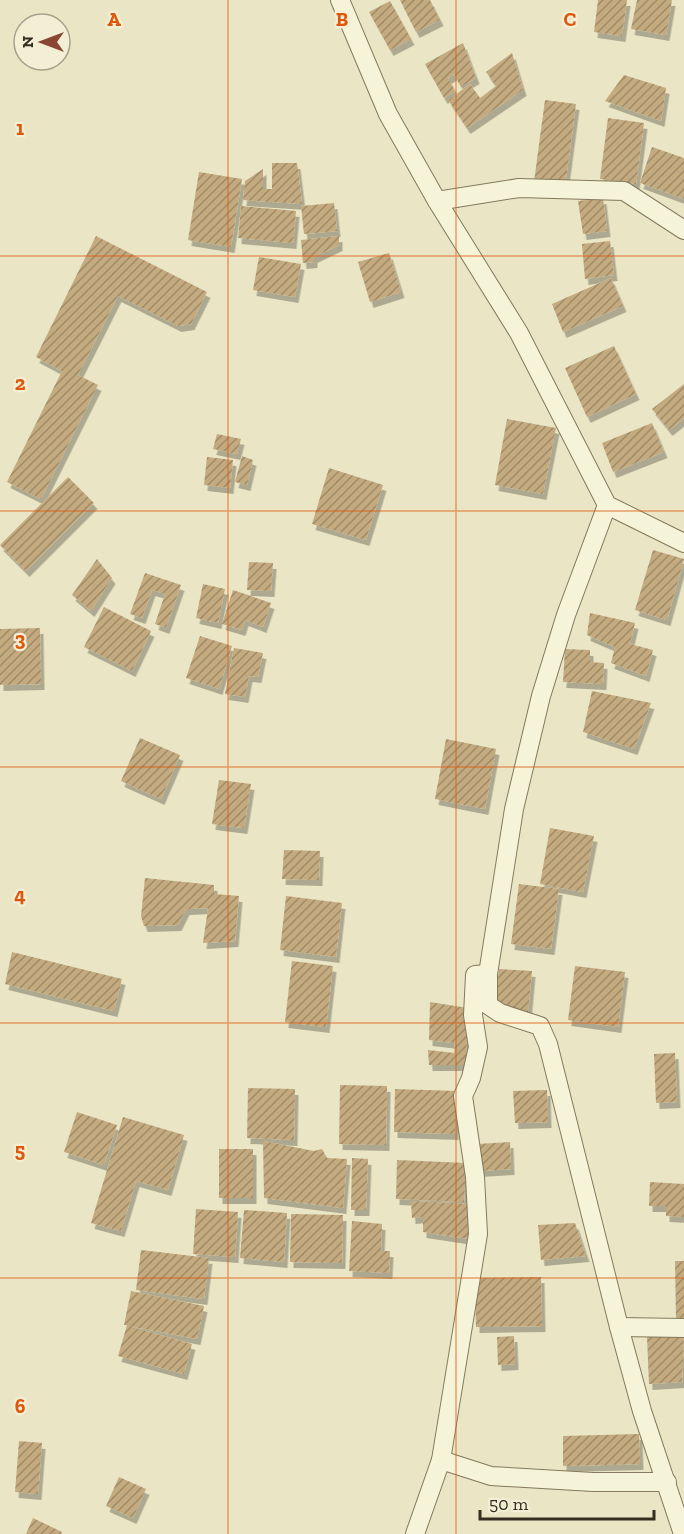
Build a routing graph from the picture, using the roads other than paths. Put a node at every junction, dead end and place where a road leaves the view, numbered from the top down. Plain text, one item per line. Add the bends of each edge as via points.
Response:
1 (340, 0) edge
2 (437, 201) junction
3 (684, 230) edge
4 (607, 505) junction
5 (684, 543) edge
6 (488, 974) junction
7 (619, 1327) junction
8 (684, 1328) edge
9 (441, 1460) junction
10 (667, 1482) junction
11 (415, 1534) edge
12 (682, 1534) edge

1 - 2 street via 388,114
2 - 3 street via 519,188 624,191
2 - 4 street via 519,333
4 - 5 street
4 - 6 street via 541,696 514,809
6 - 7 street via 488,1005 540,1026 548,1044
6 - 9 street via 475,975 473,1015 478,1047 463,1096 478,1234
7 - 8 street
7 - 10 street
9 - 10 street via 491,1476
9 - 11 street
10 - 12 street

